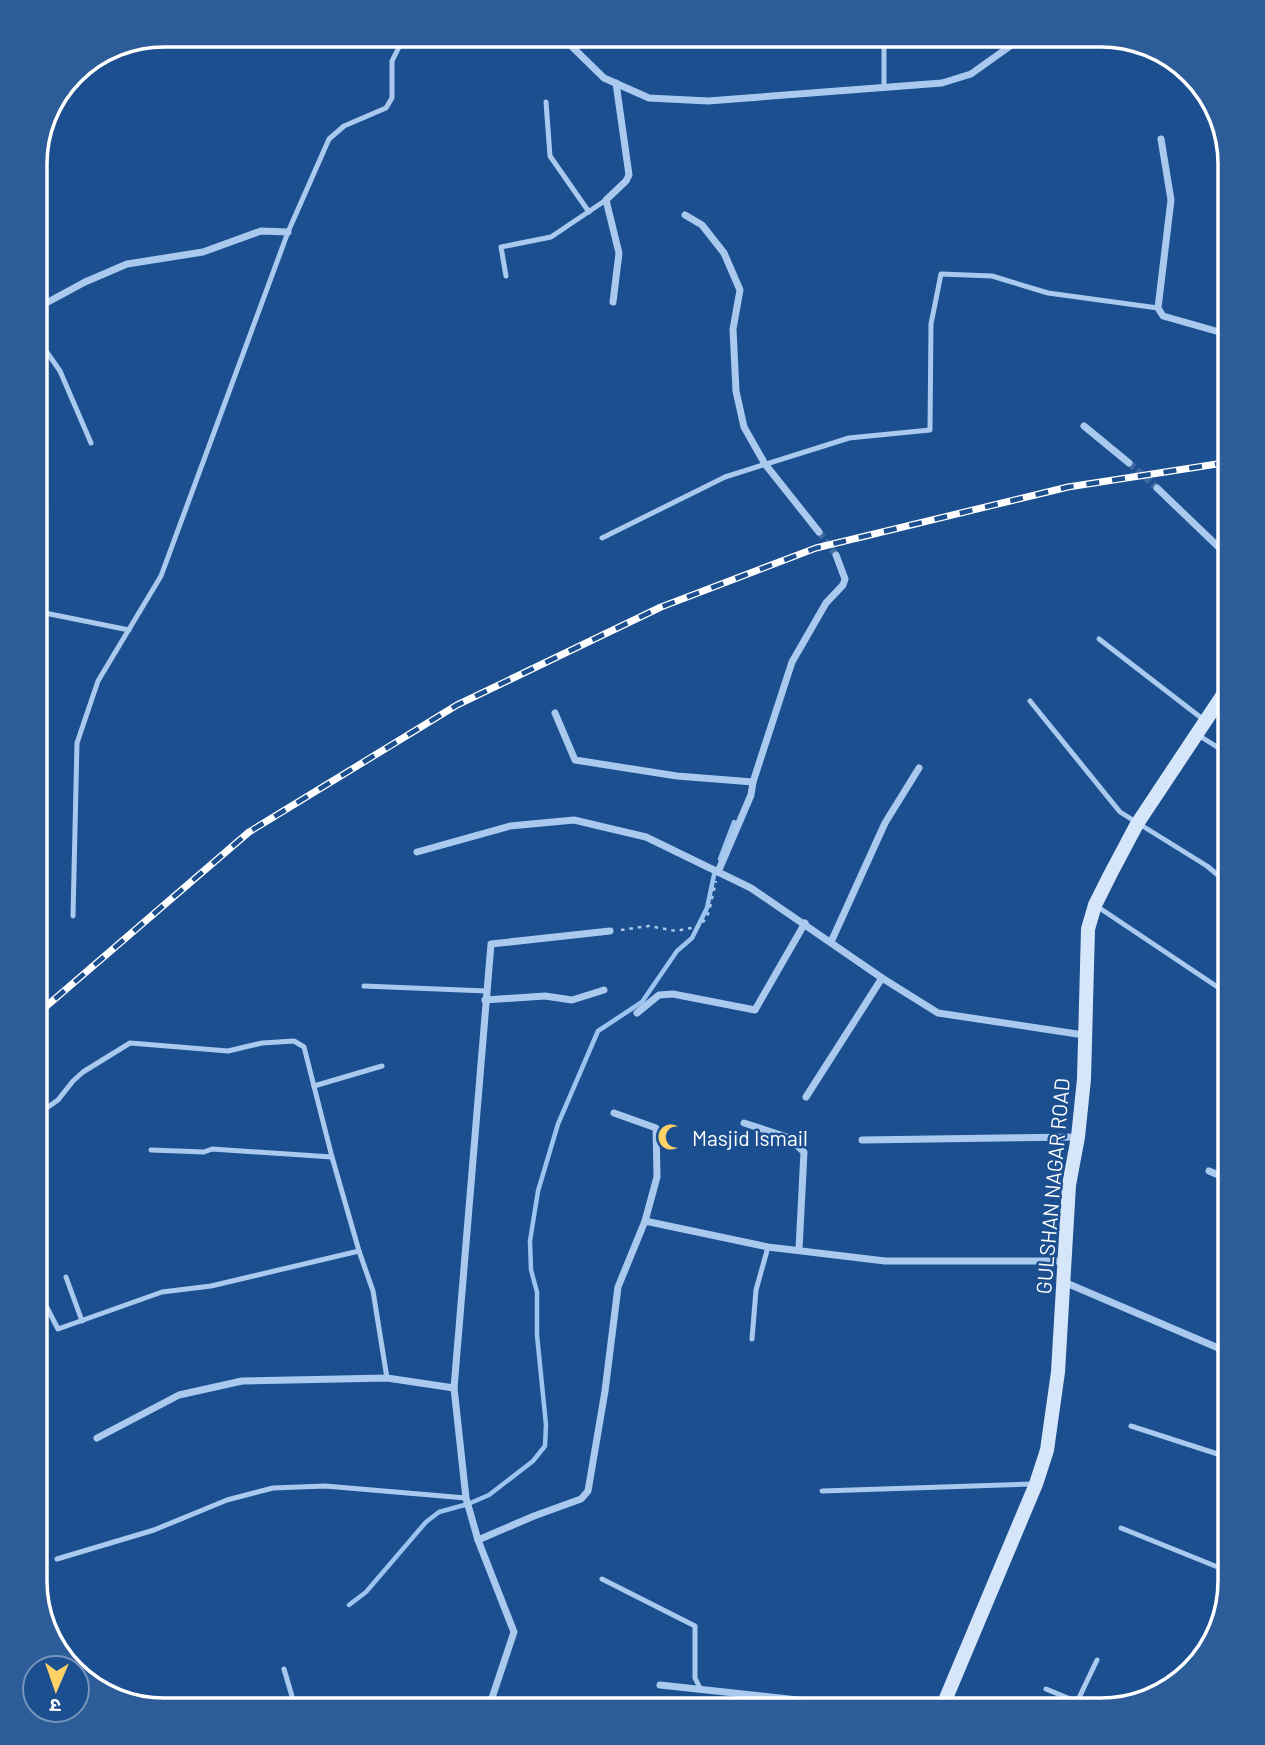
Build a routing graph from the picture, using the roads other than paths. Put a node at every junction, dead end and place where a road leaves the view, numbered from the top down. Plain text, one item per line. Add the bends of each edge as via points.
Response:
1 (399, 47) edge
2 (573, 47) edge
3 (884, 48) edge
4 (1008, 48) edge
5 (616, 83) junction
6 (884, 86) junction
7 (546, 102) dead end
8 (1161, 139) dead end
9 (606, 200) junction
10 (589, 212) junction
11 (685, 215) dead end
12 (288, 233) junction
13 (506, 276) dead end
14 (48, 302) edge
15 (613, 302) dead end
16 (1158, 308) junction
17 (1218, 332) edge
18 (48, 353) edge
19 (1084, 426) dead end
20 (91, 443) dead end
21 (1129, 463) tunnel mouth
22 (765, 464) junction
23 (1157, 488) tunnel mouth
24 (819, 533) tunnel mouth
25 (602, 538) dead end
26 (1218, 546) edge
27 (836, 555) tunnel mouth
28 (48, 614) edge
29 (129, 630) junction
30 (1099, 639) dead end
31 (1030, 701) dead end
32 (1218, 703) edge
33 (555, 713) dead end
34 (1206, 722) junction
35 (1198, 735) junction
36 (1218, 748) edge
37 (919, 768) dead end
38 (753, 782) junction
39 (1137, 824) junction
40 (417, 852) dead end
41 (718, 872) junction
42 (1218, 875) edge
43 (1096, 905) junction
44 (74, 916) dead end
45 (805, 923) junction
46 (610, 931) road end
47 (831, 942) junction
48 (882, 978) junction
49 (364, 986) dead end
50 (1218, 987) edge
51 (604, 989) dead end
52 (486, 990) junction
53 (485, 999) junction
54 (637, 1013) dead end
55 (1084, 1035) junction
56 (382, 1066) dead end
57 (314, 1086) junction
58 (806, 1097) dead end
59 (47, 1107) edge
60 (614, 1113) dead end
61 (744, 1124) dead end
62 (1078, 1137) junction
63 (862, 1140) dead end
64 (151, 1150) dead end
65 (332, 1157) junction
66 (1209, 1171) dead end
67 (1218, 1175) edge
68 (645, 1221) junction
69 (768, 1247) junction
70 (799, 1250) junction
71 (359, 1251) junction
72 (1065, 1261) junction
73 (65, 1277) dead end
74 (1064, 1282) junction
75 (47, 1308) edge
76 (82, 1321) junction
77 (752, 1339) dead end
78 (1218, 1348) edge
79 (387, 1378) junction
80 (454, 1388) junction
81 (1131, 1426) dead end
82 (97, 1438) dead end
83 (1218, 1454) edge
84 (1036, 1484) junction
85 (822, 1491) dead end
86 (466, 1498) junction
87 (1121, 1528) dead end
88 (478, 1540) junction
89 (57, 1559) dead end
90 (1218, 1567) edge
91 (602, 1579) dead end
92 (1097, 1660) dead end
93 (284, 1669) dead end
94 (660, 1685) dead end
95 (1046, 1689) dead end
96 (701, 1690) junction
97 (292, 1697) edge
98 (492, 1697) edge
99 (774, 1698) edge
100 (946, 1698) edge
101 (1067, 1698) edge
102 (1079, 1698) edge

1 - 12 lane via 392,61 393,98 386,108 344,126 329,139
2 - 5 street via 604,78
3 - 6 lane
4 - 6 street via 971,74 942,83
5 - 6 street via 649,98 708,101
5 - 9 street via 629,175
7 - 10 lane via 550,156
8 - 16 street via 1171,200
9 - 10 lane
9 - 15 street via 619,253
10 - 13 lane via 551,237 501,247
11 - 22 street via 702,225 724,253 740,290 733,329 736,391 744,427
12 - 14 street via 261,231 203,252 127,264
12 - 29 lane via 161,576
16 - 17 street via 1163,316
16 - 22 lane via 1048,293 992,276 942,274 931,324 929,430 849,438
18 - 20 lane via 60,370
19 - 21 street
22 - 24 street
22 - 25 lane via 725,477
23 - 26 street
27 - 38 street via 843,585 826,603 792,662
28 - 29 lane
29 - 44 lane via 98,681 77,743
30 - 34 lane
31 - 39 lane via 1121,812
32 - 34 street, GULSHAN NAGAR ROAD
33 - 38 street via 575,760
34 - 35 street, GULSHAN NAGAR ROAD
35 - 36 lane
35 - 39 street, GULSHAN NAGAR ROAD
37 - 47 street via 885,823
38 - 41 street
39 - 42 lane
39 - 43 street, GULSHAN NAGAR ROAD
40 - 41 street via 510,826 574,820 646,837
41 - 45 street
43 - 50 lane
43 - 55 street, GULSHAN NAGAR ROAD via 1088,929
45 - 47 street
45 - 54 street via 755,1010 673,994 659,995
46 - 52 street via 491,944
47 - 48 street
48 - 55 street via 938,1013
48 - 58 street
49 - 52 lane
51 - 53 street via 572,1000 545,996
52 - 53 street
53 - 80 street
55 - 62 street, GULSHAN NAGAR ROAD
56 - 57 lane
57 - 59 lane via 304,1047 294,1041 228,1051 130,1043 83,1072
57 - 65 lane
60 - 68 street via 656,1128 657,1177
61 - 70 street via 787,1138 804,1152
62 - 63 street
62 - 72 street, GULSHAN NAGAR ROAD via 1069,1185
64 - 65 lane
65 - 71 lane
66 - 67 street
68 - 69 street
68 - 88 street via 618,1287 588,1490 581,1499
69 - 70 street
69 - 77 lane via 756,1290
70 - 72 street via 885,1261
71 - 76 lane via 211,1286 162,1292
71 - 79 lane via 373,1291
72 - 74 street, GULSHAN NAGAR ROAD
73 - 76 lane
74 - 78 street
74 - 84 street, GULSHAN NAGAR ROAD via 1058,1371 1047,1450
75 - 76 lane via 58,1329
79 - 80 street
79 - 82 street via 242,1381 179,1395
80 - 86 street
81 - 83 lane
84 - 85 lane
84 - 100 street, GULSHAN NAGAR ROAD
86 - 88 street
86 - 89 lane via 325,1486 273,1488
87 - 90 lane
88 - 98 street via 514,1632
91 - 96 lane via 695,1626 695,1678
92 - 102 lane
93 - 97 lane
94 - 96 street
95 - 101 lane
96 - 99 street

